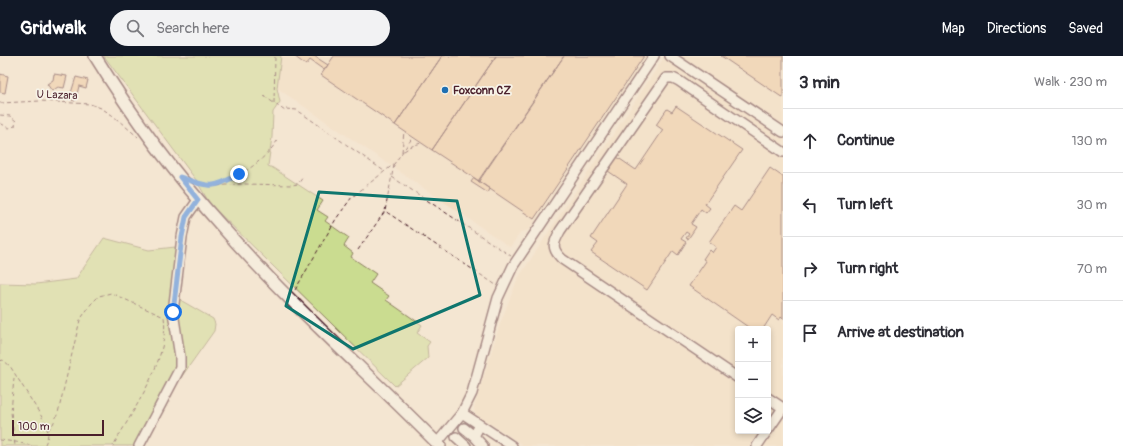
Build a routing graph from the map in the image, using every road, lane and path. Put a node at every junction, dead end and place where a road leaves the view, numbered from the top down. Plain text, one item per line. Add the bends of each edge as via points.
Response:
1 (95, 56) edge
2 (275, 56) edge
3 (654, 56) edge
4 (670, 56) edge
5 (264, 96) dead end
6 (0, 103) edge
7 (274, 103) junction
8 (0, 115) edge
9 (0, 123) edge
10 (404, 131) dead end
11 (783, 132) edge
12 (413, 137) dead end
13 (140, 138) dead end
14 (277, 141) dead end
15 (422, 143) dead end
16 (402, 152) junction
17 (783, 152) edge
18 (394, 164) junction
19 (385, 172) junction
20 (392, 176) junction
21 (303, 177) dead end
22 (194, 182) dead end
23 (218, 186) junction
24 (198, 200) junction
25 (385, 211) junction
26 (358, 250) dead end
27 (512, 257) dead end
28 (497, 285) dead end
29 (294, 291) dead end
30 (0, 361) edge
31 (14, 376) junction
32 (735, 376) edge
33 (771, 400) edge
34 (783, 408) edge
35 (462, 413) junction
36 (480, 425) junction
37 (771, 426) edge
38 (464, 428) dead end
39 (48, 430) junction
40 (765, 434) edge
41 (474, 436) junction
42 (456, 437) dead end
43 (0, 440) edge
44 (16, 442) junction
45 (439, 444) edge
46 (16, 446) edge
47 (34, 446) edge
48 (44, 446) edge
49 (113, 446) edge
50 (139, 446) edge
51 (466, 446) edge
52 (483, 446) edge
53 (512, 446) edge
54 (757, 446) edge

1 - 24 main road via 135,118
2 - 7 path
3 - 35 lane via 510,271 496,306 472,393
4 - 11 lane
5 - 7 path
6 - 13 path, U Lazara via 40,101 90,104 112,115
7 - 19 path via 285,110 297,110
8 - 9 path via 13,117 16,121 15,126 9,128
10 - 16 path
12 - 16 path
14 - 23 path via 272,149 252,165
15 - 16 path
16 - 18 path
17 - 32 lane via 679,81 666,78 560,231 554,244 555,251 562,259
18 - 19 path
18 - 20 path
19 - 29 path via 352,196
20 - 25 path
20 - 27 path
21 - 23 path via 298,184
22 - 23 path via 205,186
24 - 45 main road via 269,278
24 - 50 lane via 186,217 173,312 180,368
25 - 26 path
25 - 28 path
30 - 31 path via 3,360 10,366
31 - 39 path
31 - 44 path via 11,412
33 - 34 lane
34 - 37 lane
35 - 36 lane
35 - 45 lane
36 - 41 lane
36 - 53 lane
38 - 41 lane
39 - 48 path via 48,439
39 - 49 path via 58,413 80,320 90,304 99,296 112,293 164,317 166,326 162,349 153,370
40 - 54 lane
41 - 52 lane
42 - 51 lane
43 - 44 path
44 - 46 path
44 - 47 path

